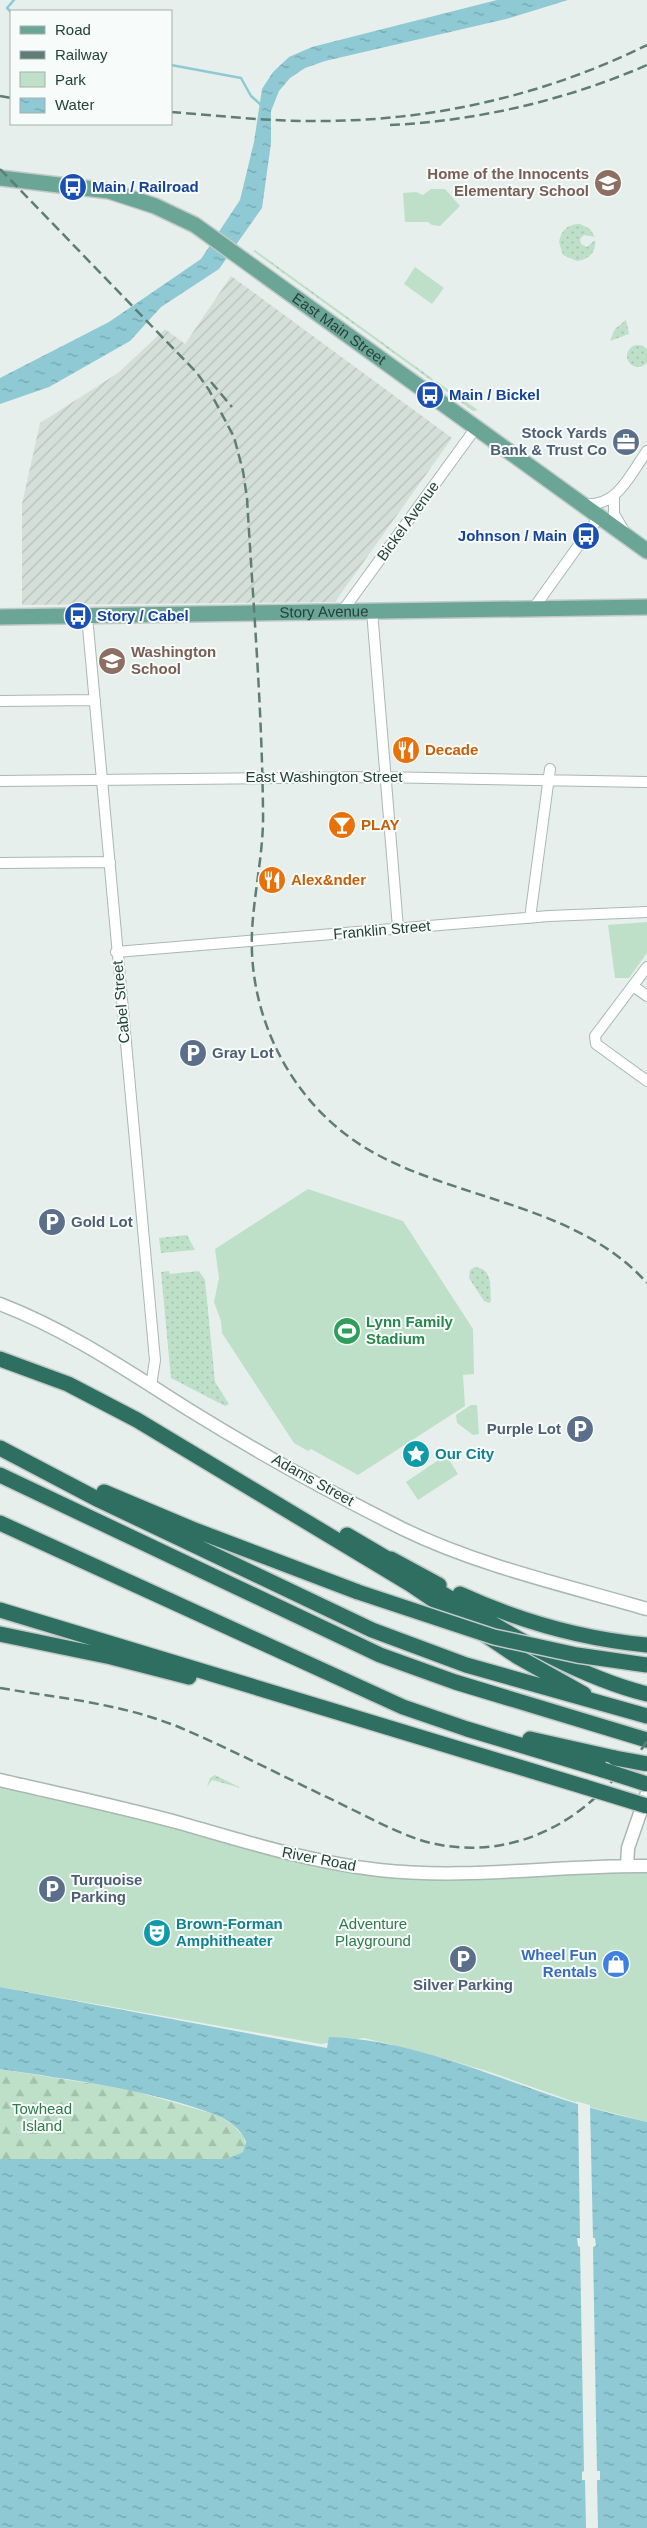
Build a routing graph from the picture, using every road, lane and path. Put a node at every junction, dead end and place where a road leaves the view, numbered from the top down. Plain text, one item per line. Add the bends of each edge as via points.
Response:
1 (0, 178) edge
2 (475, 429) junction
3 (647, 452) edge
4 (614, 497) junction
5 (581, 504) junction
6 (599, 517) junction
7 (628, 538) junction
8 (647, 551) edge
9 (647, 607) edge
10 (533, 609) junction
11 (341, 612) junction
12 (372, 612) junction
13 (88, 616) junction
14 (0, 617) edge
15 (95, 700) junction
16 (0, 701) edge
17 (550, 769) dead end
18 (386, 777) junction
19 (103, 780) junction
20 (549, 780) junction
21 (0, 781) edge
22 (647, 782) edge
23 (110, 862) junction
24 (0, 863) edge
25 (647, 912) edge
26 (530, 918) junction
27 (398, 928) junction
28 (116, 952) junction
29 (647, 967) edge
30 (633, 986) junction
31 (647, 996) edge
32 (647, 1081) edge
33 (0, 1304) edge
34 (0, 1359) edge
35 (151, 1386) junction
36 (0, 1448) edge
37 (24, 1459) junction
38 (229, 1474) junction
39 (0, 1475) edge
40 (0, 1523) edge
41 (370, 1548) junction
42 (647, 1608) edge
43 (0, 1610) edge
44 (0, 1634) edge
45 (644, 1644) edge
46 (647, 1665) edge
47 (335, 1678) junction
48 (647, 1694) edge
49 (600, 1704) junction
50 (646, 1716) edge
51 (641, 1736) edge
52 (424, 1740) junction
53 (647, 1764) edge
54 (0, 1780) edge
55 (647, 1784) edge
56 (647, 1793) edge
57 (647, 1806) edge
58 (628, 1866) junction
59 (647, 1866) edge

1 - 2 main road, East Main Street via 128,196 179,217 209,234
2 - 5 main road, East Main Street
2 - 11 street, Bickel Avenue
3 - 4 street
4 - 5 street via 600,504
4 - 7 street via 614,514
5 - 6 main road, East Main Street
6 - 7 main road, East Main Street
6 - 10 street
7 - 8 main road, East Main Street
9 - 10 main road, Story Avenue
10 - 12 main road, Story Avenue
11 - 12 main road, Story Avenue
11 - 13 main road, Story Avenue
12 - 18 street
13 - 14 main road, Story Avenue
13 - 15 street, Cabel Street
15 - 16 street
15 - 19 street, Cabel Street
17 - 20 street
18 - 19 street, East Washington Street
18 - 20 street, East Washington Street
18 - 27 street
19 - 21 street, East Washington Street
19 - 23 street, Cabel Street
20 - 22 street, East Washington Street
20 - 26 street
23 - 24 street
23 - 28 street, Cabel Street
25 - 26 street, Franklin Street
26 - 27 street, Franklin Street
27 - 28 street, Franklin Street
28 - 35 street, Cabel Street via 155,1360
29 - 30 street
30 - 31 street
30 - 32 street via 595,1040 596,1044
33 - 35 street, Adams Street via 67,1335
34 - 38 highway via 92,1396
35 - 42 street, Adams Street via 213,1424 404,1529 448,1549
36 - 37 highway
37 - 46 highway, bridge via 192,1529 461,1628 577,1655
37 - 49 highway via 99,1500 372,1630 466,1665
38 - 41 highway
38 - 49 highway
39 - 51 highway via 380,1655 455,1682
40 - 47 highway
41 - 45 highway via 503,1612 583,1635
41 - 48 highway via 561,1661 596,1678
43 - 52 highway
44 - 52 highway via 120,1659
47 - 53 highway, bridge via 473,1724
47 - 55 highway, bridge via 435,1719
49 - 50 highway
52 - 57 highway, bridge
54 - 58 street, River Road via 172,1821 314,1860 352,1866 452,1873
56 - 58 street via 628,1848
58 - 59 street, River Road

